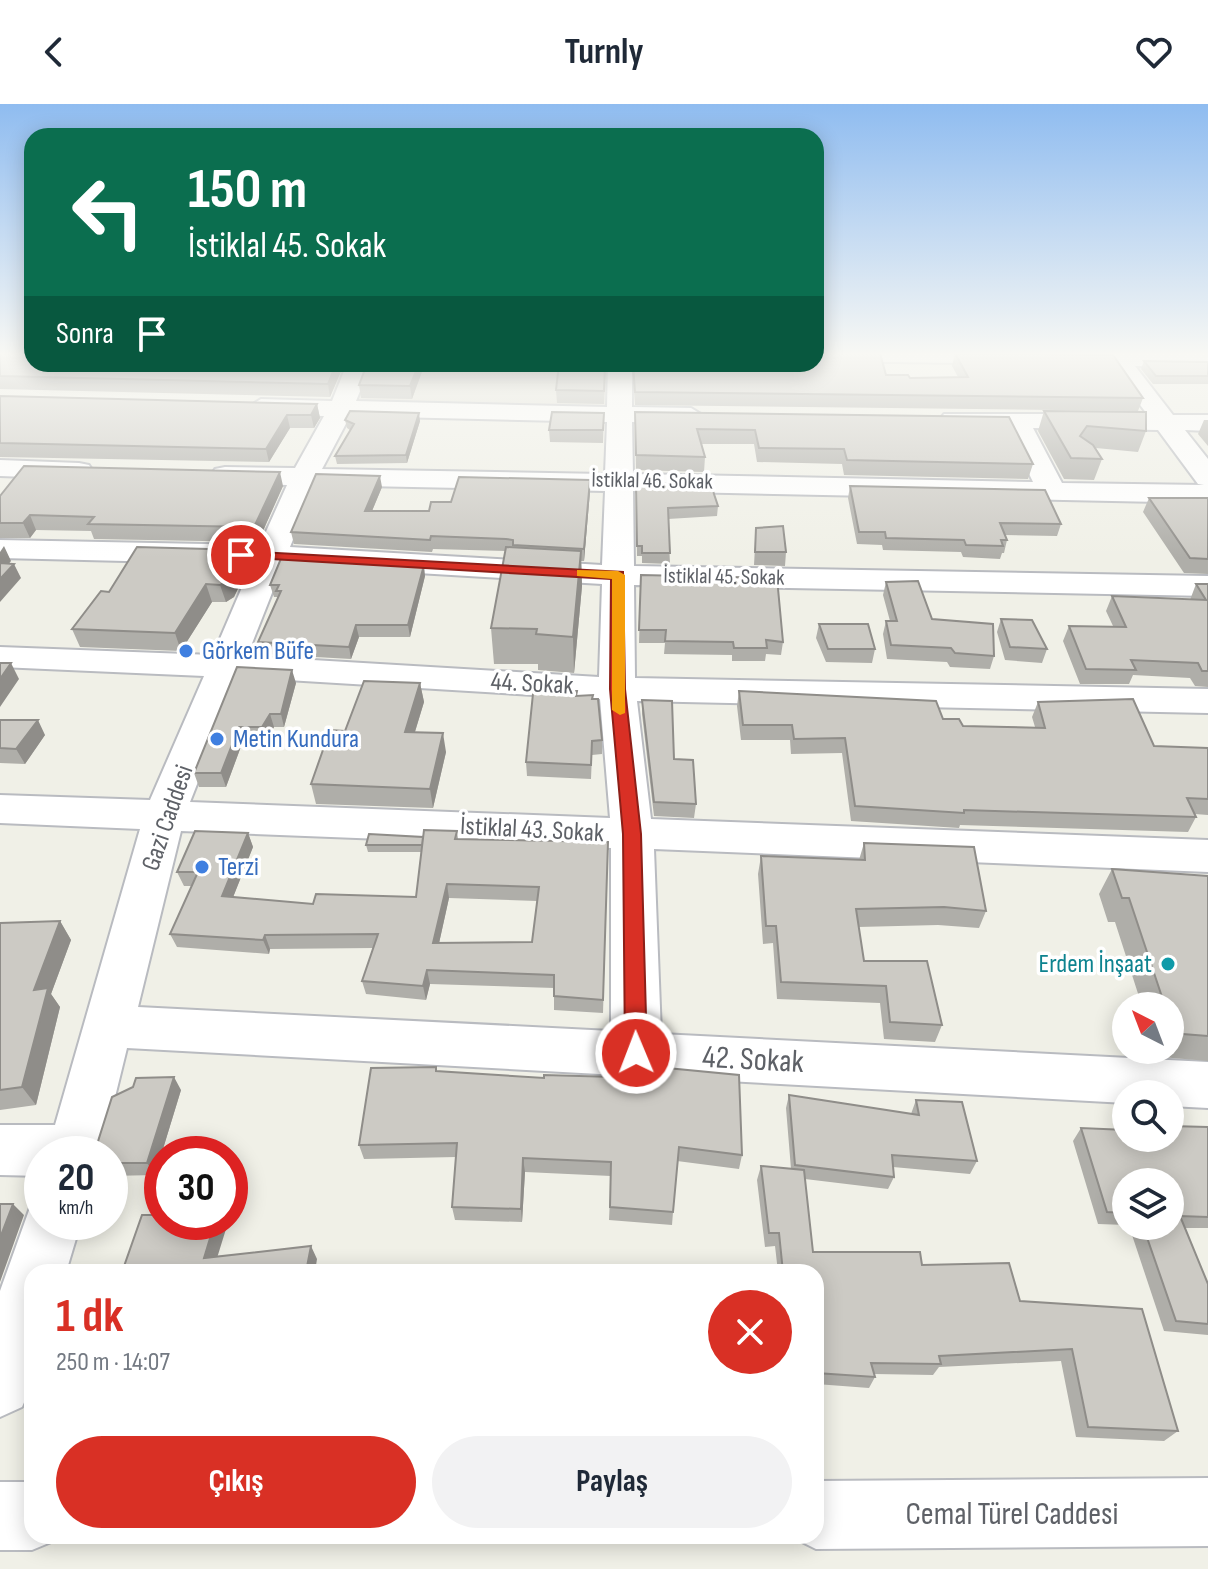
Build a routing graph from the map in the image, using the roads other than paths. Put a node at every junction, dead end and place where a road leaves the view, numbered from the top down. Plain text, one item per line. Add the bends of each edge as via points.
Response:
1 (334, 421) edge
2 (620, 421) edge
3 (1017, 421) edge
4 (1118, 421) edge
5 (1165, 422) junction
6 (1208, 423) edge
7 (0, 468) edge
8 (1105, 468) dead end
9 (106, 471) edge
10 (198, 474) edge
11 (304, 477) junction
12 (1208, 478) edge
13 (619, 480) junction
14 (1049, 485) dead end
15 (1120, 492) junction
16 (1208, 494) edge
17 (0, 549) edge
18 (271, 555) junction
19 (618, 575) junction
20 (1208, 586) edge
21 (0, 657) edge
22 (227, 666) junction
23 (617, 689) junction
24 (1208, 701) edge
25 (0, 809) edge
26 (165, 813) junction
27 (632, 834) junction
28 (1208, 856) edge
29 (106, 1026) junction
30 (636, 1053) junction
31 (1208, 1085) edge
32 (79, 1136) edge
33 (0, 1150) edge
34 (24, 1151) edge
35 (46, 1240) edge
36 (39, 1264) edge
37 (24, 1310) edge
38 (0, 1385) edge
39 (1208, 1512) edge
40 (824, 1515) edge
41 (0, 1516) edge
42 (24, 1516) edge

1 - 11 street, Gazi Caddesi
2 - 13 street
3 - 14 street
4 - 5 street
5 - 6 street
5 - 12 street
7 - 9 street
8 - 15 street
10 - 11 street, İstiklal 46. Sokak
11 - 13 street, İstiklal 46. Sokak
11 - 18 street, Gazi Caddesi
13 - 15 street, İstiklal 46. Sokak
13 - 19 street
15 - 16 street, İstiklal 46. Sokak
17 - 18 street, İstiklal 45. Sokak
18 - 19 street, İstiklal 45. Sokak
18 - 22 street, Gazi Caddesi
19 - 20 street, İstiklal 45. Sokak
19 - 23 street
21 - 22 street, 44. Sokak
22 - 23 street, 44. Sokak
22 - 26 street, Gazi Caddesi
23 - 24 street, 44. Sokak
23 - 27 street
25 - 26 street, İstiklal 43. Sokak
26 - 27 street, İstiklal 43. Sokak
26 - 29 street, Gazi Caddesi
27 - 28 street, İstiklal 43. Sokak
27 - 30 street
29 - 30 street, 42. Sokak
29 - 32 street, Gazi Caddesi
30 - 31 street, 42. Sokak
33 - 34 street
35 - 36 street
37 - 38 street
39 - 40 street, Cemal Türel Caddesi
41 - 42 street

